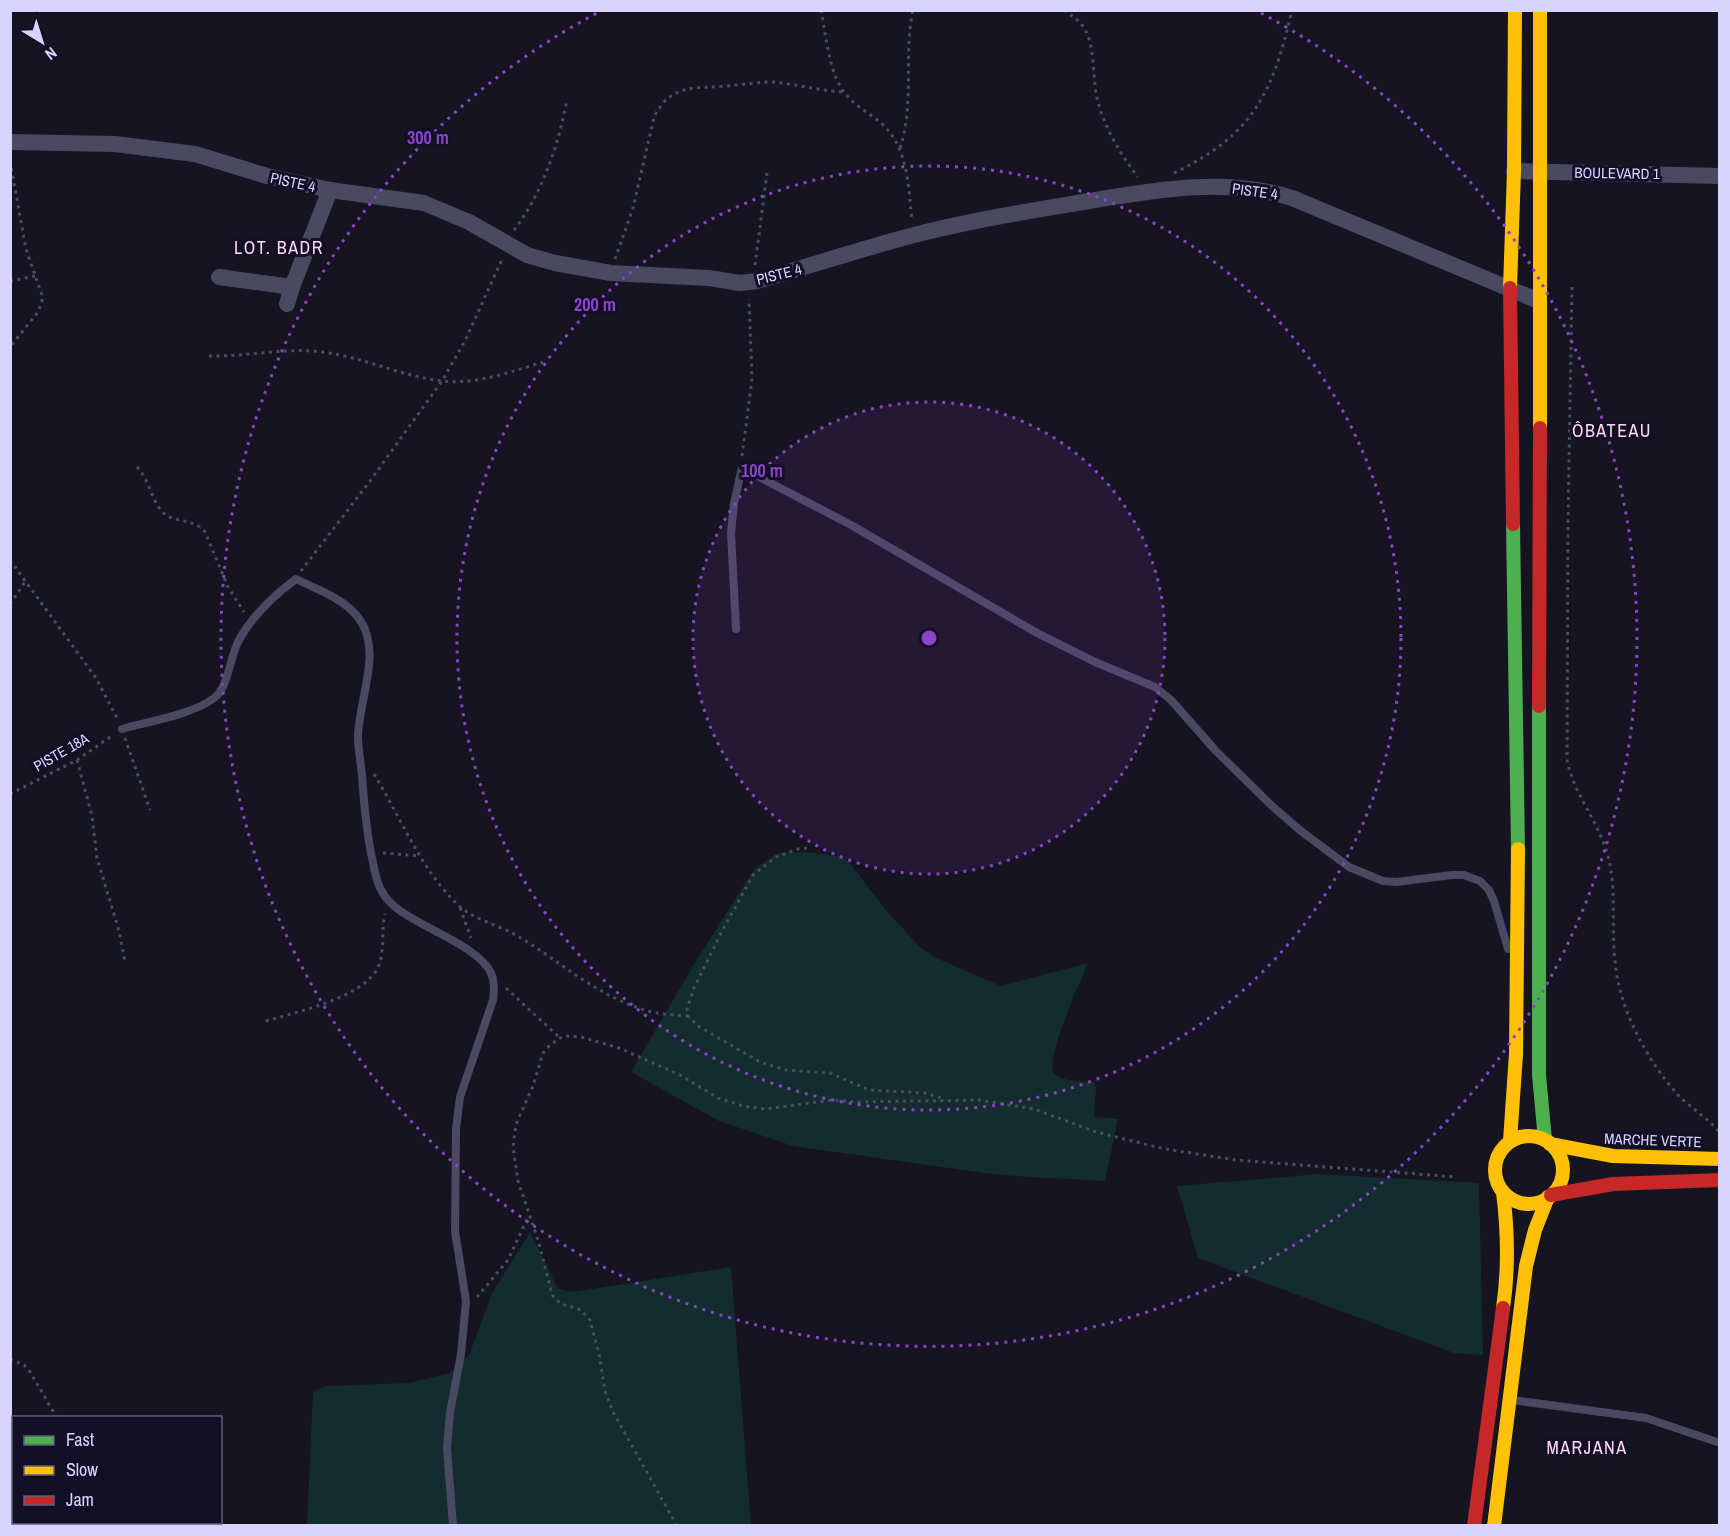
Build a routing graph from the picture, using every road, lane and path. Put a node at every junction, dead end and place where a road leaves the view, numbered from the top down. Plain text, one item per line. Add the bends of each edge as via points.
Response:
1 (821, 10) edge
2 (913, 10) edge
3 (1064, 10) edge
4 (1292, 10) edge
5 (1515, 10) edge
6 (1540, 10) edge
7 (843, 92) junction
8 (567, 99) dead end
9 (10, 142) edge
10 (900, 147) junction
11 (10, 161) edge
12 (1514, 171) junction
13 (1539, 171) junction
14 (767, 173) dead end
15 (1166, 176) dead end
16 (1719, 176) edge
17 (330, 190) junction
18 (1126, 195) junction
19 (914, 235) junction
20 (506, 244) junction
21 (611, 273) junction
22 (35, 276) junction
23 (219, 277) dead end
24 (10, 281) edge
25 (750, 282) junction
26 (292, 286) junction
27 (1572, 287) dead end
28 (1510, 288) junction
29 (1539, 301) junction
30 (287, 304) dead end
31 (10, 347) edge
32 (208, 356) dead end
33 (544, 362) dead end
34 (442, 381) junction
35 (137, 467) dead end
36 (742, 468) junction
37 (10, 560) edge
38 (296, 579) junction
39 (25, 582) junction
40 (10, 604) edge
41 (251, 620) junction
42 (736, 629) dead end
43 (122, 729) junction
44 (359, 751) junction
45 (77, 760) junction
46 (10, 794) edge
47 (150, 810) dead end
48 (807, 848) dead end
49 (371, 852) junction
50 (420, 856) junction
51 (388, 901) junction
52 (459, 906) junction
53 (476, 957) junction
54 (124, 962) dead end
55 (491, 974) junction
56 (1517, 978) junction
57 (688, 1016) junction
58 (266, 1021) dead end
59 (560, 1038) junction
60 (947, 1100) junction
61 (1719, 1133) edge
62 (1510, 1141) junction
63 (1547, 1142) junction
64 (1719, 1159) edge
65 (1456, 1176) dead end
66 (1719, 1180) edge
67 (1503, 1192) junction
68 (1549, 1196) junction
69 (529, 1215) junction
70 (466, 1309) junction
71 (10, 1359) edge
72 (1511, 1400) junction
73 (56, 1416) edge
74 (1719, 1443) edge
75 (453, 1526) edge
76 (677, 1526) edge
77 (1474, 1526) edge
78 (1494, 1526) edge

1 - 7 path via 831,61
2 - 10 path via 908,117
3 - 18 path via 1082,24 1087,34 1104,118 1113,140 1144,186
4 - 15 path via 1272,81 1252,114 1228,138
5 - 12 main road
6 - 13 main road
7 - 10 path via 880,123
7 - 21 path via 766,83 686,89 661,104 654,117 633,208
8 - 20 path via 540,184
9 - 17 street, PISTE 4 via 115,144 170,150
10 - 19 path
11 - 22 path via 26,249
12 - 13 street, BOULEVARD 1
12 - 28 main road
13 - 16 street, BOULEVARD 1
13 - 29 main road
14 - 25 path
17 - 20 street, PISTE 4 via 424,203 453,213
17 - 26 street
18 - 19 street, PISTE 4 via 1007,214
18 - 28 street, PISTE 4 via 1216,187 1270,191
19 - 25 street, PISTE 4
20 - 21 street, PISTE 4 via 526,255
20 - 34 path via 466,339
21 - 25 street, PISTE 4
22 - 24 path
22 - 31 path via 43,298 41,308
23 - 26 street
25 - 36 path via 752,380
26 - 30 street
27 - 61 path via 1567,760 1575,787 1608,856 1614,893 1615,961 1630,1021 1678,1095
28 - 29 street, PISTE 4
28 - 56 main road
29 - 63 main road via 1539,1075
32 - 34 path via 304,350 358,358
33 - 34 path via 483,379
34 - 38 path
35 - 41 path via 147,478 161,511 174,519 192,522 205,532 228,587
36 - 42 lane via 731,533
36 - 56 lane via 1053,642 1155,687 1272,806 1349,867 1383,881 1464,875 1480,881 1494,901
37 - 39 path
38 - 41 lane
38 - 44 lane via 347,606 366,631 369,651
39 - 40 path
39 - 43 path via 96,678
41 - 43 lane via 231,658 225,685 215,698
43 - 45 path, PISTE 18A
43 - 47 path
44 - 49 lane
44 - 50 path
45 - 46 path, PISTE 18A
45 - 54 path
48 - 57 path via 776,857 753,875 702,970 689,1000
49 - 50 path
49 - 51 lane via 378,883
50 - 52 path
51 - 53 lane
51 - 58 path via 381,961 376,972 339,998
52 - 53 path
52 - 57 path via 513,933 604,993 637,1008
53 - 55 lane
55 - 59 path
55 - 70 lane via 493,1000 460,1097 456,1129 455,1231
56 - 62 main road
57 - 60 path via 698,1026 760,1062 786,1070 830,1073 869,1090 925,1093
59 - 60 path via 581,1037 619,1048 718,1098 743,1106 766,1109 832,1100
59 - 69 path via 543,1053 516,1124 513,1161
60 - 65 path via 1019,1105 1096,1132 1165,1149 1226,1158
62 - 63 main road via 1528,1136
62 - 67 main road via 1500,1152 1495,1168
63 - 64 main road, MARCHE VERTE via 1573,1151 1618,1157
63 - 68 main road via 1556,1150 1562,1165 1560,1182
66 - 68 main road via 1621,1182
67 - 68 main road via 1524,1203
67 - 77 main road via 1507,1280
68 - 72 main road via 1526,1266
69 - 70 path via 507,1260
69 - 76 path via 552,1295 561,1304 581,1310 590,1320 613,1412
70 - 75 lane via 447,1448
71 - 73 path via 24,1365
72 - 74 lane via 1646,1418
72 - 78 main road

